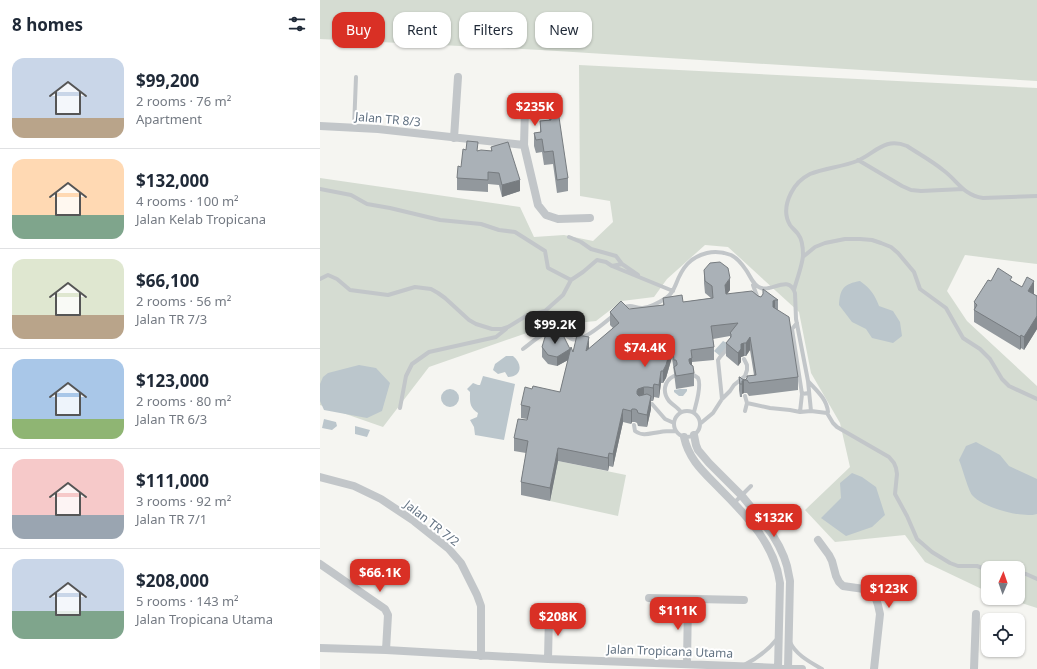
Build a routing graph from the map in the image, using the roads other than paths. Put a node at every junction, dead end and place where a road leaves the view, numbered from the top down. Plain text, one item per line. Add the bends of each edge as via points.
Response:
1 (458, 76) dead end
2 (356, 77) dead end
3 (525, 109) dead end
4 (320, 126) edge
5 (354, 128) junction
6 (454, 138) junction
7 (524, 145) junction
8 (858, 160) junction
9 (320, 189) edge
10 (963, 189) junction
11 (1037, 196) edge
12 (590, 218) dead end
13 (568, 238) dead end
14 (804, 256) junction
15 (622, 264) junction
16 (612, 266) junction
17 (642, 278) junction
18 (751, 278) junction
19 (320, 279) edge
20 (571, 280) junction
21 (673, 290) junction
22 (794, 290) junction
23 (760, 306) edge
24 (795, 320) junction
25 (508, 327) junction
26 (728, 348) edge
27 (523, 349) dead end
28 (744, 358) dead end
29 (692, 374) edge
30 (674, 376) edge
31 (808, 381) junction
32 (809, 393) junction
33 (802, 394) junction
34 (746, 396) dead end
35 (722, 399) junction
36 (1037, 399) edge
37 (747, 403) junction
38 (641, 404) edge
39 (400, 408) dead end
40 (745, 411) dead end
41 (811, 411) junction
42 (681, 412) junction
43 (694, 412) junction
44 (800, 412) junction
45 (827, 413) junction
46 (674, 423) junction
47 (701, 423) junction
48 (634, 425) dead end
49 (676, 431) junction
50 (694, 435) junction
51 (684, 437) junction
52 (320, 477) edge
53 (751, 486) dead end
54 (742, 496) junction
55 (734, 503) junction
56 (818, 540) dead end
57 (320, 564) edge
58 (981, 567) edge
59 (1025, 574) edge
60 (1037, 580) edge
61 (649, 598) dead end
62 (688, 599) junction
63 (744, 600) dead end
64 (549, 614) dead end
65 (976, 614) dead end
66 (779, 637) junction
67 (788, 638) junction
68 (320, 648) edge
69 (386, 650) junction
70 (482, 656) junction
71 (548, 659) junction
72 (687, 664) junction
73 (741, 666) junction
74 (778, 668) junction
75 (788, 668) edge
76 (802, 669) edge
77 (822, 669) edge
78 (874, 669) edge
79 (974, 669) edge

1 - 6 street
2 - 5 lane
3 - 7 street
4 - 5 street, Jalan TR 8/3
5 - 6 street, Jalan TR 8/3
6 - 7 street, Jalan TR 8/3
7 - 12 street via 538,205 546,215 558,219
8 - 10 lane via 911,190
8 - 10 lane via 886,144 902,144 942,168
8 - 14 lane via 810,175 797,183 793,189 787,201 787,214 790,225 800,238
9 - 20 lane via 351,195 367,204 440,220 481,224 515,232 545,251 548,268
10 - 11 lane via 975,197 982,198
13 - 15 lane via 581,242 591,249 616,256
14 - 22 lane
14 - 36 lane via 815,247 845,239 872,240 890,247 914,272 920,289 946,308 964,338 990,359 1002,379 1010,386
15 - 16 lane
15 - 17 lane
16 - 17 lane
16 - 20 lane via 597,260
17 - 21 lane
18 - 21 lane via 737,259 726,253 711,252 698,256 688,263 681,271
18 - 22 lane via 761,289 785,284
18 - 23 lane
19 - 25 lane via 328,275 350,290 388,295 415,287 431,289 476,324 492,329
20 - 25 lane via 563,295 545,311 526,316
21 - 27 lane via 667,297 646,307 624,308 578,340 552,331 540,336
22 - 24 lane
24 - 31 lane
24 - 33 lane via 792,329
25 - 39 lane via 496,337 429,352 412,364 406,376
26 - 35 lane via 718,360
28 - 35 lane via 747,365 744,376
29 - 43 lane via 696,376 699,384
30 - 42 lane via 667,381 665,392 669,401
31 - 32 lane
31 - 45 lane via 824,399 828,408
32 - 33 lane
32 - 41 lane
33 - 44 lane
34 - 37 lane
35 - 47 lane
37 - 40 lane
37 - 44 lane
38 - 46 lane via 652,404 664,418
41 - 44 lane
41 - 45 lane
42 - 43 lane
42 - 46 lane
43 - 47 lane
45 - 58 lane via 837,427 875,448 894,463 897,474 895,494 917,539 950,563
46 - 49 lane
47 - 50 lane
48 - 49 lane via 635,431 639,434
49 - 51 lane
50 - 51 lane
50 - 54 street via 702,454
51 - 55 street via 687,449 695,461
52 - 70 street, Jalan TR 7/2 via 354,486 381,499 448,548 461,563 481,606
53 - 54 lane
54 - 55 lane
54 - 67 street via 772,534 787,566 790,581
55 - 66 street via 768,546 776,565 780,583
56 - 78 street via 829,555 836,576 843,586 864,589 875,596 880,614
57 - 69 street via 385,609 388,615
59 - 60 lane
61 - 62 street
62 - 63 street
62 - 72 street
64 - 71 street
65 - 79 street
66 - 73 lane via 750,662
66 - 74 street
67 - 75 street
67 - 77 lane via 795,650
68 - 69 street, Jalan Tropicana Utama
69 - 70 street, Jalan Tropicana Utama
70 - 71 street, Jalan Tropicana Utama
71 - 72 street, Jalan Tropicana Utama
72 - 73 street, Jalan Tropicana Utama
73 - 74 street, Jalan Tropicana Utama
74 - 75 street, Jalan Tropicana Utama
75 - 76 street, Jalan Tropicana Utama

